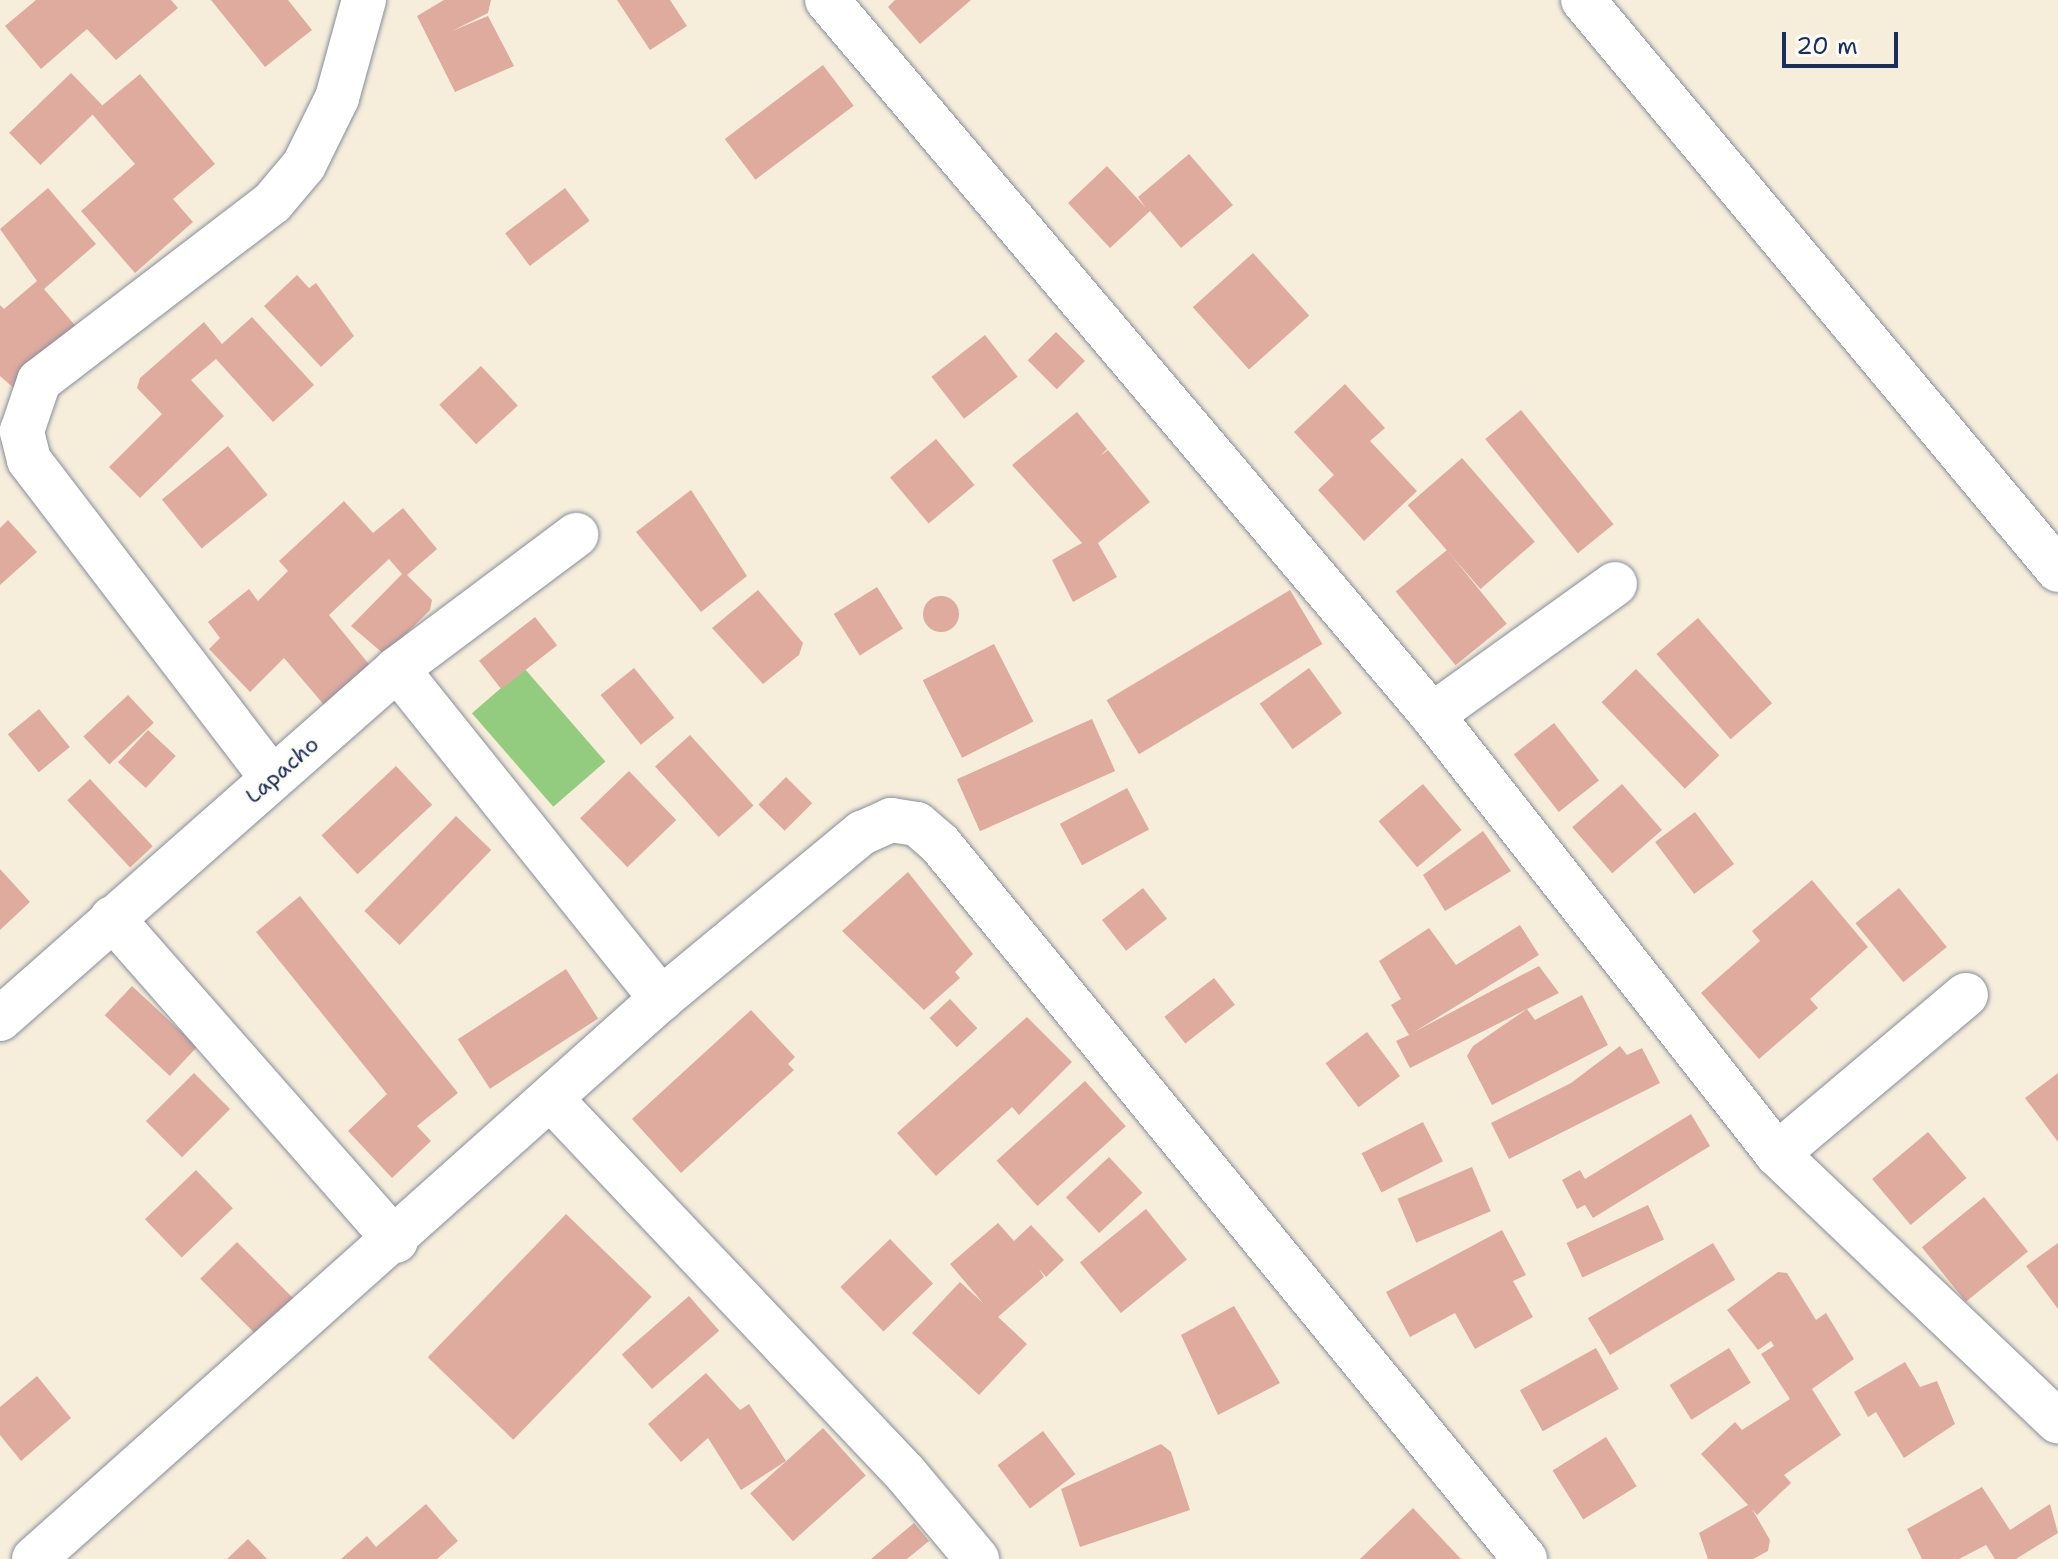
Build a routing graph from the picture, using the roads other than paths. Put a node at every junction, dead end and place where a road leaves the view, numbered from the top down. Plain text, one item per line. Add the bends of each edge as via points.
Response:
1 (364, 0) edge
2 (827, 0) edge
3 (1583, 0) edge
4 (576, 535) dead end
5 (2058, 570) edge
6 (1615, 584) dead end
7 (397, 669) junction
8 (1432, 715) junction
9 (272, 778) junction
10 (112, 918) junction
11 (1966, 995) dead end
12 (661, 999) junction
13 (0, 1019) edge
14 (551, 1099) junction
15 (1777, 1154) junction
16 (396, 1241) junction
17 (2058, 1422) edge
18 (34, 1559) edge
19 (977, 1559) edge
20 (1525, 1559) edge

1 - 9 street via 337,98 304,165 272,203 39,381 22,431 29,460
2 - 8 street
3 - 5 street
4 - 7 street, Lapacho
6 - 8 street
7 - 9 street, Lapacho
7 - 12 street
8 - 15 street
9 - 10 street, Lapacho
10 - 13 street, Lapacho
10 - 16 street
11 - 15 street
12 - 14 street
12 - 20 street via 862,833 891,820 917,824 1135,1074
14 - 16 street
14 - 19 street
15 - 17 street
16 - 18 street

